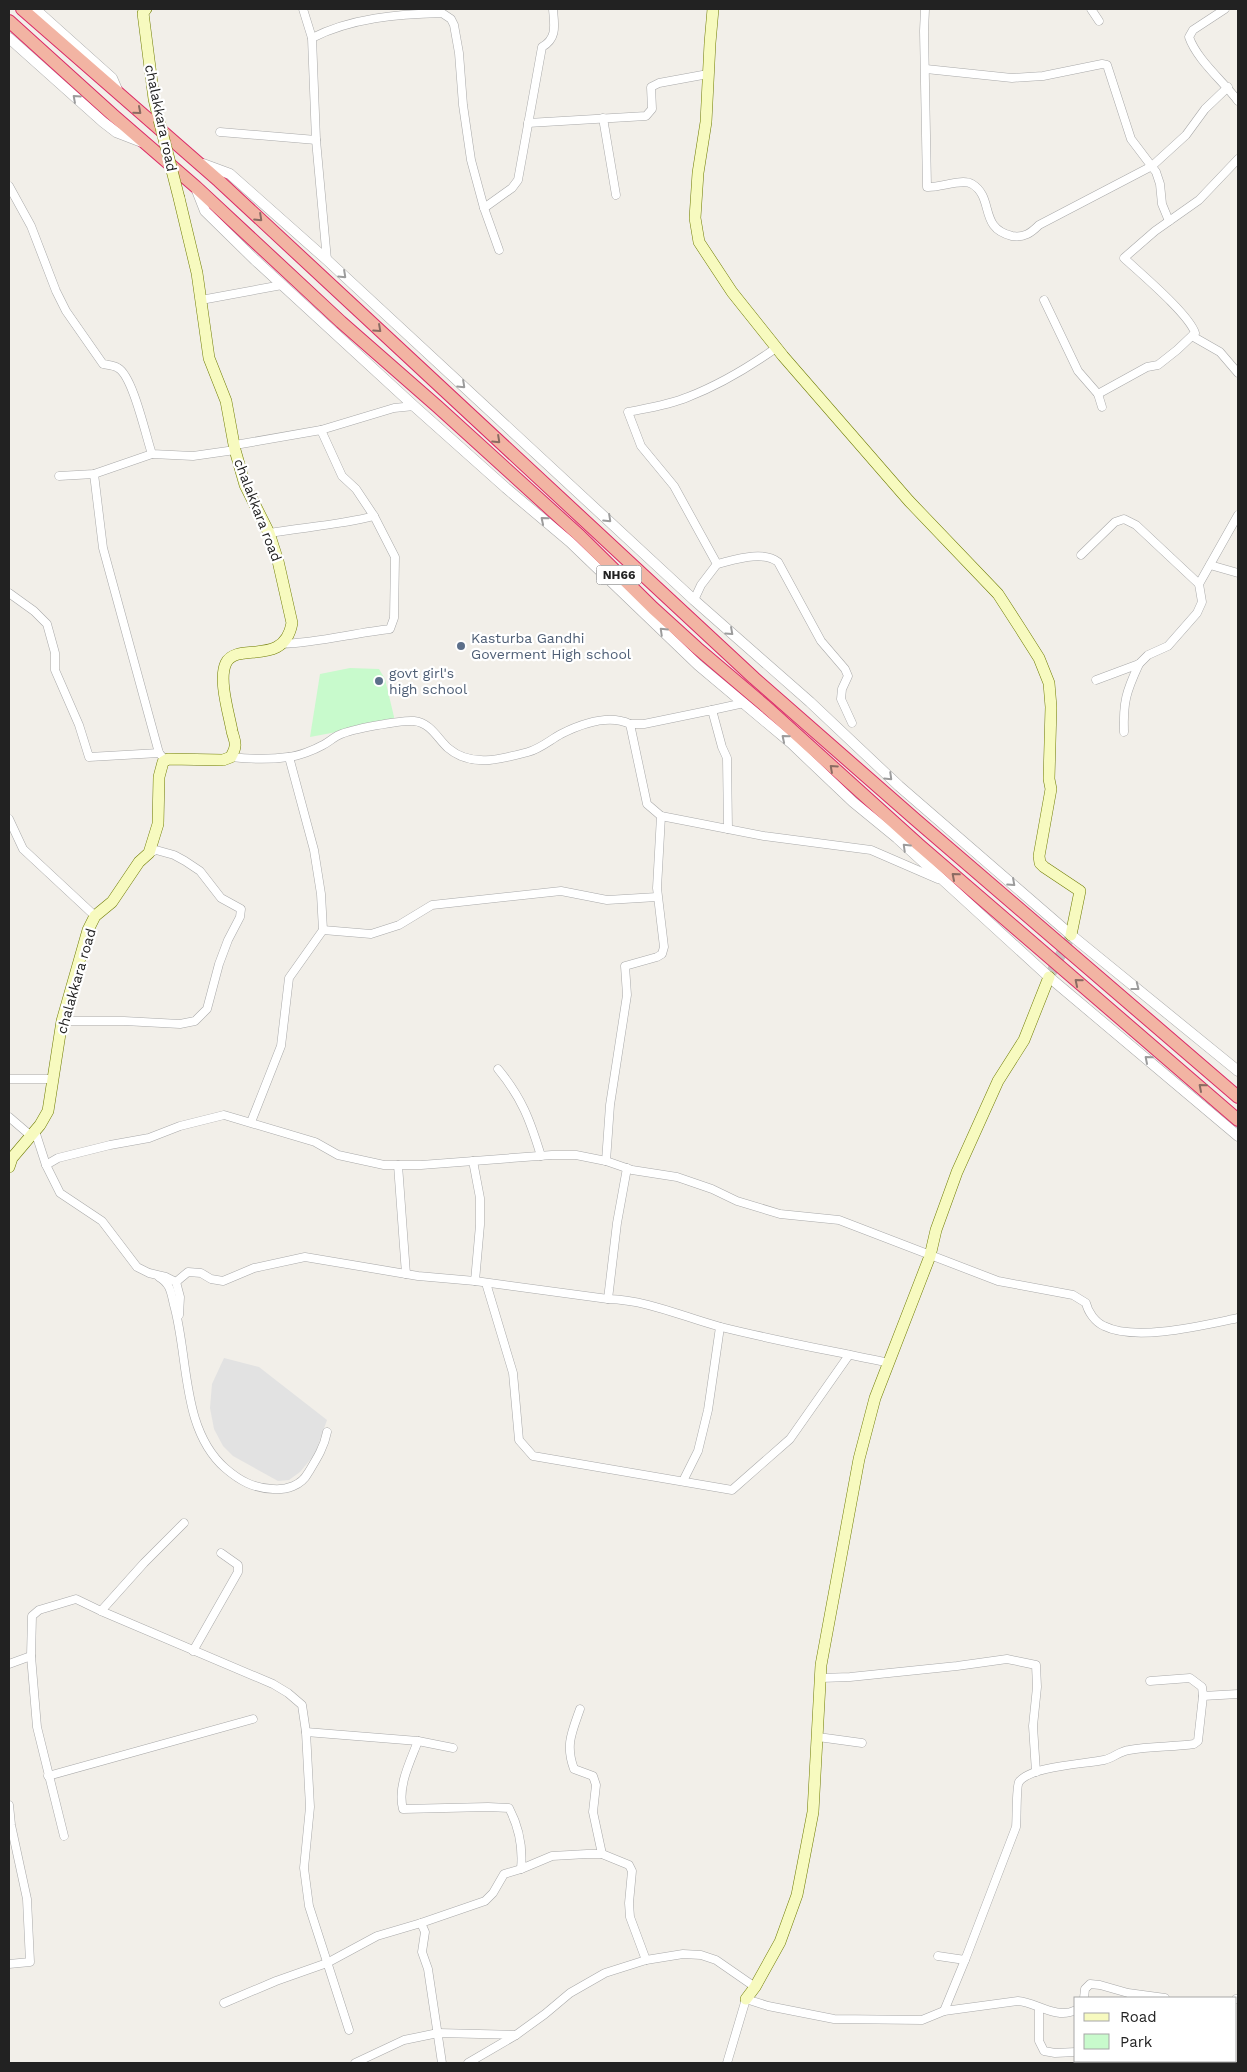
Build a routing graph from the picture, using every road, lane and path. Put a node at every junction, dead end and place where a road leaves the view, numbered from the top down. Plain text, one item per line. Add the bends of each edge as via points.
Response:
1 (22, 9) edge
2 (35, 9) edge
3 (146, 9) edge
4 (303, 9) edge
5 (553, 9) edge
6 (713, 9) edge
7 (925, 9) edge
8 (1091, 9) edge
9 (1226, 9) edge
10 (9, 21) edge
11 (1099, 21) dead end
12 (9, 38) edge
13 (312, 38) junction
14 (926, 69) junction
15 (708, 74) junction
16 (1228, 88) junction
17 (118, 94) junction
18 (1238, 101) edge
19 (603, 118) junction
20 (528, 123) junction
21 (220, 132) dead end
22 (316, 140) junction
23 (145, 143) junction
24 (1238, 159) edge
25 (195, 161) junction
26 (1152, 166) junction
27 (9, 186) edge
28 (196, 187) junction
29 (616, 195) dead end
30 (484, 208) junction
31 (1169, 221) junction
32 (499, 250) dead end
33 (326, 260) junction
34 (282, 285) junction
35 (201, 300) junction
36 (1044, 300) dead end
37 (1192, 336) junction
38 (776, 348) junction
39 (1238, 373) edge
40 (1098, 394) junction
41 (414, 406) junction
42 (1102, 407) dead end
43 (321, 430) junction
44 (235, 448) junction
45 (152, 454) junction
46 (94, 474) junction
47 (59, 476) dead end
48 (1238, 515) edge
49 (374, 516) junction
50 (269, 533) junction
51 (1081, 555) dead end
52 (717, 564) junction
53 (1210, 565) junction
54 (1238, 573) edge
55 (1199, 584) junction
56 (9, 593) edge
57 (694, 600) junction
58 (281, 644) junction
59 (1139, 664) junction
60 (1096, 680) dead end
61 (744, 703) junction
62 (712, 710) junction
63 (852, 722) dead end
64 (630, 724) junction
65 (1124, 732) dead end
66 (162, 757) junction
67 (231, 757) junction
68 (289, 757) junction
69 (660, 816) junction
70 (9, 819) edge
71 (728, 829) junction
72 (149, 853) junction
73 (941, 880) junction
74 (657, 897) junction
75 (95, 916) junction
76 (323, 930) junction
77 (1071, 935) junction
78 (1049, 977) junction
79 (62, 1021) junction
80 (498, 1069) dead end
81 (1238, 1071) edge
82 (9, 1079) edge
83 (53, 1079) junction
84 (1238, 1097) edge
85 (9, 1117) edge
86 (1238, 1120) edge
87 (251, 1122) junction
88 (33, 1133) junction
89 (1238, 1136) edge
90 (541, 1156) junction
91 (473, 1161) junction
92 (606, 1161) junction
93 (46, 1165) junction
94 (398, 1165) junction
95 (9, 1167) edge
96 (627, 1168) junction
97 (930, 1256) junction
98 (406, 1274) junction
99 (159, 1277) junction
100 (475, 1281) junction
101 (176, 1282) junction
102 (486, 1283) junction
103 (608, 1299) junction
104 (1238, 1318) edge
105 (178, 1319) junction
106 (720, 1327) junction
107 (849, 1355) junction
108 (889, 1363) junction
109 (327, 1432) dead end
110 (278, 1482) dead end
111 (683, 1482) junction
112 (283, 1490) junction
113 (184, 1523) dead end
114 (221, 1553) dead end
115 (101, 1612) junction
116 (193, 1651) junction
117 (31, 1656) junction
118 (9, 1664) edge
119 (821, 1678) junction
120 (1150, 1681) dead end
121 (1238, 1694) edge
122 (1204, 1696) junction
123 (580, 1709) dead end
124 (253, 1719) dead end
125 (306, 1732) junction
126 (818, 1737) junction
127 (418, 1741) junction
128 (862, 1744) dead end
129 (453, 1748) dead end
130 (1036, 1772) junction
131 (48, 1776) junction
132 (9, 1805) edge
133 (64, 1836) dead end
134 (602, 1854) junction
135 (521, 1869) junction
136 (421, 1923) junction
137 (938, 1956) dead end
138 (646, 1960) junction
139 (965, 1960) junction
140 (327, 1963) junction
141 (9, 1964) edge
142 (755, 1987) junction
143 (1128, 1996) edge
144 (1084, 1997) edge
145 (1146, 1997) edge
146 (746, 1999) junction
147 (224, 2003) dead end
148 (1039, 2008) junction
149 (1074, 2010) edge
150 (944, 2011) junction
151 (349, 2030) dead end
152 (438, 2033) junction
153 (516, 2035) junction
154 (1074, 2052) edge
155 (355, 2063) edge
156 (442, 2063) edge
157 (468, 2063) edge
158 (727, 2063) edge

1 - 17 highway, NH66
2 - 17 street via 112,78
3 - 35 main road, chalakkara road, bridge via 143,13 154,99
4 - 13 street
5 - 20 street via 554,33 549,43 542,46
6 - 15 main road
7 - 14 street
8 - 11 street
9 - 16 street via 1193,30 1189,37 1199,56
10 - 23 highway, NH66
23 -> 12 street via 116,132
13 - 22 street
13 - 30 street via 329,29 374,19 442,13 451,18 459,53 471,160
14 - 26 street via 1012,78 1107,65 1130,139
14 - 26 street via 927,187 937,188 965,181 973,184 980,192 991,224 996,229 1019,237 1030,234 1039,225
15 - 19 street via 651,87 652,109 646,116
15 - 38 main road via 706,122 698,173 696,218 699,242 732,292
16 - 18 street
16 - 26 street via 1205,109 1186,135
17 -> 25 highway, NH66
19 - 20 street
19 - 29 street
20 - 30 street via 518,180
21 - 22 street
22 - 33 street
23 - 28 highway, NH66
24 - 31 street via 1199,200
25 - 33 street via 230,174
25 -> 84 highway, NH66 via 754,678
26 - 31 street
27 - 45 street via 24,211 66,311 103,364 119,368 127,378 141,412
28 - 34 street via 205,211
86 -> 28 highway, NH66 via 697,648 580,536
30 - 32 street
31 - 37 street via 1124,258 1193,326 1195,332
33 -> 57 street
34 - 35 street
34 - 41 street
35 - 44 main road, chalakkara road via 209,358 226,401
36 - 40 street via 1078,371
37 - 39 street via 1220,352
37 - 40 street via 1158,365 1147,367
38 - 52 street via 745,369 689,397 628,412 640,446 674,486
38 - 77 main road via 908,501 998,594 1039,658 1049,683 1051,789 1039,856 1044,867 1080,891
40 - 42 street
41 - 43 street via 394,408
61 -> 41 street via 698,665 570,542
43 - 44 street
43 - 49 street via 342,476 356,489
44 - 45 street via 193,456
44 - 50 main road, chalakkara road via 246,485
45 - 46 street
46 - 47 street
46 - 66 street via 103,548
48 - 53 street
49 - 50 street via 344,524
49 - 58 street via 395,557 394,618 390,629 300,644
50 - 58 main road, chalakkara road via 292,623 290,633
51 - 55 street via 1116,522 1124,519 1136,525
52 - 57 street
52 - 63 street via 757,557 773,558 778,562 821,641 845,669 848,676 842,689 842,699
53 - 54 street
53 - 55 street
55 - 59 street via 1202,602 1197,613 1168,646 1148,655
56 - 66 street via 47,624 55,653 55,670 79,725 89,758
57 -> 77 street via 899,786
58 - 67 main road via 274,649 232,656 227,661 224,688 235,746
59 - 60 street
59 - 65 street via 1123,708
61 - 62 street
73 -> 61 street
62 - 64 street
62 - 71 street via 727,758
64 - 68 street via 612,719 600,720 563,733 532,751 504,758 474,760 461,757 448,748 428,726 416,721 400,721 340,734 323,745
64 - 69 street via 647,804
66 - 67 main road via 224,760
66 - 72 main road, chalakkara road via 158,824
67 - 68 street
68 - 76 street via 314,850
69 - 71 street
69 - 74 street
70 - 75 street via 23,849
71 - 73 street via 872,850
72 - 75 main road, chalakkara road via 139,862 112,902
72 - 79 street via 156,850 185,861 200,871 222,898 241,909 219,964 207,1009 195,1021 180,1024
73 - 78 street
74 - 76 street via 608,900 561,891 432,905 399,925 371,934
74 - 92 street via 664,947 662,954 625,966 627,995 610,1105
75 - 79 main road, chalakkara road
76 - 87 street via 289,978 281,1046
77 -> 81 street
89 -> 78 street
78 - 97 main road via 1024,1040 998,1081 957,1172
79 - 83 main road, chalakkara road
80 - 90 street via 523,1105
82 - 83 street
83 - 88 main road, chalakkara road via 48,1110
85 - 88 street
87 - 93 street via 224,1114 149,1138 58,1158
87 - 94 street via 315,1142 338,1155
88 - 93 street
88 - 95 main road, chalakkara road via 12,1158
90 - 91 street
90 - 92 street via 576,1155
91 - 94 street
91 - 100 street via 480,1198
92 - 96 street
93 - 99 street via 60,1193 102,1221 138,1267
94 - 98 street
96 - 97 street via 677,1177 780,1214 838,1220
96 - 103 street
97 - 104 street via 998,1281 1073,1295 1086,1302 1088,1312 1103,1326 1116,1330 1150,1333
97 - 108 main road
98 - 100 street
98 - 101 street via 305,1258 254,1268 223,1281 188,1272
99 - 101 street
99 - 105 street via 171,1289
100 - 102 street
101 - 105 street via 180,1296
102 - 103 street
102 - 111 street via 513,1373 519,1440 533,1456
103 - 106 street via 651,1304
105 - 112 street via 195,1418 203,1442 214,1459 246,1484
106 - 107 street
106 - 111 street via 704,1426 698,1451
107 - 108 street
107 - 111 street via 790,1439 732,1490
108 - 119 main road via 875,1398 859,1459
109 - 112 street via 325,1444 306,1478
110 - 112 street
113 - 115 street
114 - 116 street via 238,1565 238,1572
115 - 116 street
115 - 117 street via 76,1598 39,1610 32,1616
116 - 125 street via 288,1693 302,1705
117 - 118 street
117 - 131 street via 37,1727
119 - 126 main road
119 - 130 street via 1007,1659 1036,1665 1033,1726
120 - 122 street via 1190,1678 1202,1687
121 - 122 street
122 - 130 street via 1198,1741 1194,1744 1130,1749 1107,1759
123 - 134 street via 568,1744 569,1757 574,1769 593,1776 596,1785 593,1812
124 - 131 street
125 - 127 street
125 - 140 street via 310,1806 304,1851 305,1882
126 - 128 street
126 - 142 main road via 813,1812 797,1895 780,1942
127 - 129 street
127 - 135 street via 404,1780 403,1809 509,1808 521,1843
130 - 139 street via 1019,1782 1014,1835
131 - 133 street
132 - 141 street via 27,1899 30,1962
134 - 135 street via 552,1856
134 - 138 street via 631,1868 630,1916
135 - 136 street via 504,1874 485,1901
136 - 140 street via 377,1936
136 - 152 street via 425,1932 422,1952
137 - 139 street
138 - 142 street via 683,1954 701,1955 726,1966
138 - 153 street via 605,1973 570,1993
139 - 150 street
140 - 147 street
140 - 151 street
142 - 146 main road
143 - 144 street via 1090,1984
143 - 145 street
146 - 150 street via 834,2019 922,2020
146 - 158 street
148 - 149 street
148 - 150 street via 1027,2001 1018,2001
148 - 154 street via 1039,2041 1044,2051
152 - 153 street
152 - 155 street via 404,2040
152 - 156 street
153 - 157 street

